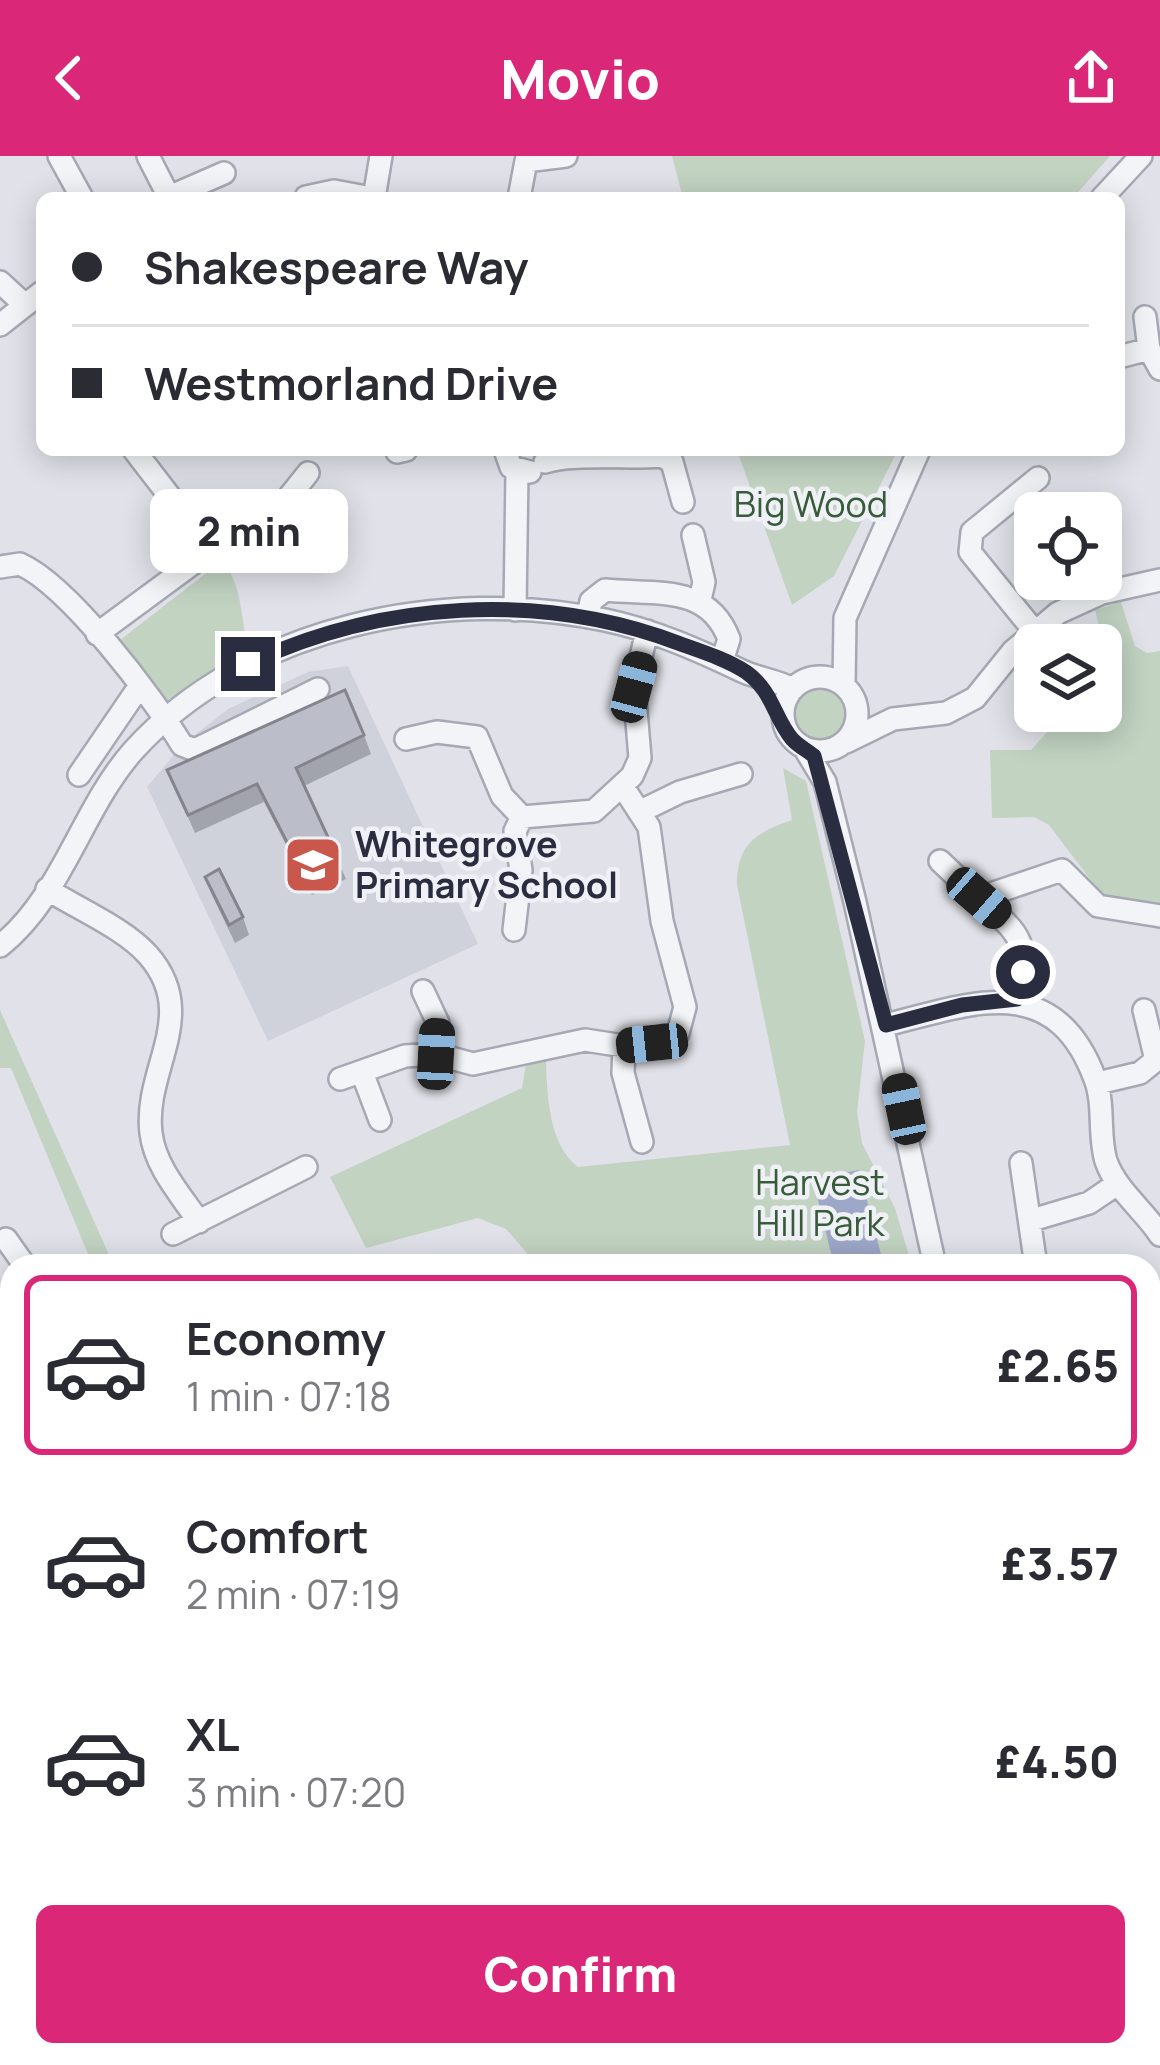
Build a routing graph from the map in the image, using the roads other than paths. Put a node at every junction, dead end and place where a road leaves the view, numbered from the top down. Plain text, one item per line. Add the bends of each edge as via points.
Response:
1 (59, 156) edge
2 (148, 156) edge
3 (380, 156) edge
4 (566, 156) edge
5 (1141, 156) edge
6 (224, 173) dead end
7 (79, 192) edge
8 (166, 192) edge
9 (180, 192) edge
10 (374, 192) edge
11 (519, 192) edge
12 (1108, 192) edge
13 (0, 282) edge
14 (34, 298) edge
15 (1145, 317) dead end
16 (0, 325) edge
17 (1125, 356) edge
18 (1155, 359) edge
19 (139, 456) edge
20 (610, 456) edge
21 (662, 456) edge
22 (916, 456) edge
23 (528, 461) edge
24 (308, 473) dead end
25 (1038, 478) dead end
26 (683, 502) dead end
27 (280, 508) junction
28 (693, 535) dead end
29 (211, 550) junction
30 (307, 553) dead end
31 (0, 567) edge
32 (1160, 580) edge
33 (700, 600) junction
34 (515, 610) junction
35 (588, 616) junction
36 (1028, 624) edge
37 (1045, 624) edge
38 (647, 632) junction
39 (97, 634) junction
40 (841, 635) junction
41 (1014, 655) edge
42 (722, 661) junction
43 (747, 673) junction
44 (800, 684) junction
45 (140, 688) junction
46 (318, 689) dead end
47 (850, 693) junction
48 (783, 716) junction
49 (164, 719) junction
50 (892, 719) junction
51 (406, 739) dead end
52 (842, 745) junction
53 (805, 748) junction
54 (742, 774) dead end
55 (79, 775) dead end
56 (623, 787) junction
57 (829, 800) junction
58 (639, 812) junction
59 (522, 817) junction
60 (940, 862) dead end
61 (47, 889) junction
62 (979, 898) junction
63 (1160, 916) edge
64 (514, 930) dead end
65 (0, 946) edge
66 (423, 992) dead end
67 (1017, 999) junction
68 (1144, 1010) dead end
69 (886, 1025) junction
70 (624, 1046) junction
71 (436, 1054) junction
72 (1098, 1083) junction
73 (380, 1120) dead end
74 (642, 1142) dead end
75 (1021, 1163) dead end
76 (306, 1167) dead end
77 (1117, 1184) junction
78 (1032, 1220) junction
79 (199, 1222) junction
80 (173, 1234) dead end
81 (1160, 1235) edge
82 (6, 1239) dead end
83 (17, 1254) edge
84 (932, 1254) edge
85 (1035, 1254) edge

1 - 7 street
2 - 8 street
3 - 10 street
4 - 11 street via 521,165
5 - 12 street
6 - 9 street
13 - 14 street
14 - 16 street
15 - 18 street
17 - 18 street
19 - 29 street
20 - 23 street
21 - 26 street via 672,462
22 - 40 street
23 - 34 street
24 - 27 street
25 - 36 street via 972,532 970,552
27 - 29 street
27 - 30 street via 302,521
28 - 33 street
29 - 39 street
31 - 39 street via 30,568
32 - 37 street via 1102,593
33 - 35 street via 605,590
33 - 42 street via 729,640
34 - 35 street
34 - 49 street via 395,618 306,641 219,679
35 - 38 street
38 - 42 street
38 - 56 street via 634,687 640,758
39 - 45 street
40 - 44 street
40 - 47 street
41 - 50 street via 975,698 946,712
42 - 43 street
43 - 44 street
43 - 48 street
44 - 47 street via 826,677
44 - 48 street
45 - 49 street
45 - 55 street
46 - 49 street via 195,750
47 - 50 street
47 - 52 street via 856,723
48 - 53 street via 789,736
49 - 61 street via 116,773
50 - 52 street
51 - 59 street via 437,732 477,737 502,796
52 - 53 street
52 - 57 street
53 - 57 street
54 - 58 street
56 - 58 street
56 - 59 street via 594,811
57 - 69 street
58 - 70 street via 649,826 685,1007 678,1033
59 - 64 street
60 - 62 street
61 - 65 street
61 - 79 street via 145,951 159,970 173,1030 151,1132 159,1163
62 - 63 street via 1062,870 1113,912
62 - 67 street via 1022,938
66 - 71 street via 438,1023
67 - 69 street
67 - 72 street via 1060,1022
68 - 72 street via 1156,1060
69 - 84 street
70 - 71 street via 585,1040 473,1064
70 - 74 street via 622,1073
71 - 73 street via 405,1056 351,1077
72 - 77 street via 1106,1160
75 - 78 street
76 - 79 street
77 - 78 street via 1089,1203
77 - 81 street
78 - 85 street
79 - 80 street
82 - 83 street

